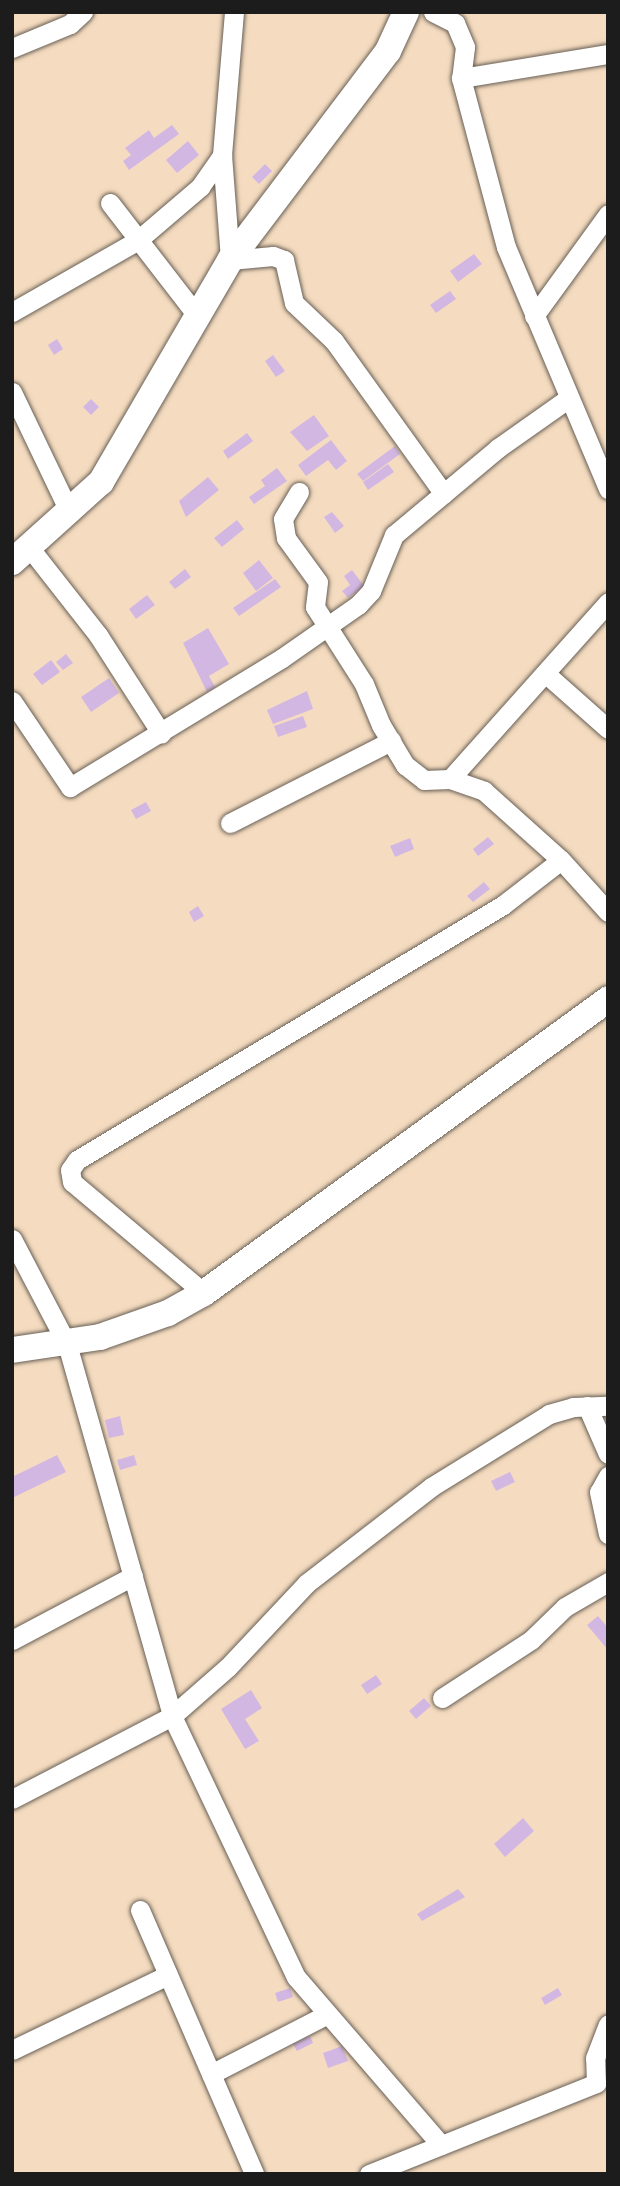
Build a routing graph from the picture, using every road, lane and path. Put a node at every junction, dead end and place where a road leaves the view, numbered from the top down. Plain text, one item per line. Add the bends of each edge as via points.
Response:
1 (83, 12) edge
2 (234, 12) edge
3 (431, 12) edge
4 (405, 13) edge
5 (12, 48) edge
6 (608, 54) edge
7 (461, 78) junction
8 (222, 155) junction
9 (110, 203) dead end
10 (608, 214) edge
11 (138, 240) junction
12 (230, 260) junction
13 (12, 312) edge
14 (534, 316) junction
15 (198, 317) junction
16 (12, 392) edge
17 (569, 398) junction
18 (608, 489) edge
19 (299, 492) dead end
20 (444, 494) junction
21 (69, 511) junction
22 (21, 554) edge
23 (608, 602) edge
24 (327, 624) junction
25 (545, 673) junction
26 (12, 701) edge
27 (608, 729) edge
28 (161, 733) junction
29 (391, 741) junction
30 (450, 779) junction
31 (230, 824) dead end
32 (561, 860) junction
33 (608, 912) edge
34 (608, 999) edge
35 (12, 1239) edge
36 (204, 1293) junction
37 (67, 1344) junction
38 (12, 1350) edge
39 (587, 1406) junction
40 (608, 1406) edge
41 (608, 1454) edge
42 (608, 1476) edge
43 (608, 1534) edge
44 (133, 1576) junction
45 (608, 1582) edge
46 (12, 1640) edge
47 (442, 1698) dead end
48 (172, 1716) junction
49 (12, 1799) edge
50 (140, 1910) dead end
51 (168, 1975) junction
52 (326, 2015) junction
53 (608, 2024) edge
54 (12, 2050) edge
55 (211, 2074) junction
56 (602, 2088) edge
57 (440, 2145) junction
58 (254, 2174) edge
59 (369, 2174) edge

1 - 5 street via 70,24
2 - 8 street
3 - 4 street
3 - 7 street via 455,23 465,47
4 - 12 main road via 387,51
6 - 7 street
7 - 14 street via 506,247
8 - 11 street via 200,187
8 - 12 street
9 - 11 street
10 - 14 street
11 - 13 street
11 - 15 street
12 - 15 main road
12 - 20 street via 273,256 284,260 286,284 295,303 334,341
14 - 17 street
15 - 21 main road via 101,482
16 - 21 street
17 - 18 street
17 - 20 street
19 - 24 street via 283,519 286,538 318,582 315,607
20 - 24 street via 394,535 371,591
21 - 22 main road
22 - 28 street via 98,635
23 - 25 street
24 - 28 street
24 - 29 street via 364,684
25 - 27 street
25 - 30 street
26 - 28 street via 70,787
29 - 30 street via 405,765 424,780
29 - 31 street
30 - 32 street via 484,791
32 - 33 street
32 - 36 street via 503,905 77,1160 70,1170 72,1182
34 - 36 main road
35 - 37 street
36 - 37 main road via 134,1327
37 - 38 main road
37 - 44 street
39 - 40 street
39 - 41 street
39 - 48 street via 526,1424 395,1514 307,1583 228,1667
42 - 43 street via 599,1492
44 - 46 street
44 - 48 street
45 - 47 street via 565,1607 531,1640
48 - 49 street
48 - 52 street via 296,1977
50 - 51 street
51 - 54 street
51 - 55 street
52 - 55 street
52 - 57 street
53 - 56 street via 595,2058
55 - 58 street
56 - 57 street
57 - 59 street

